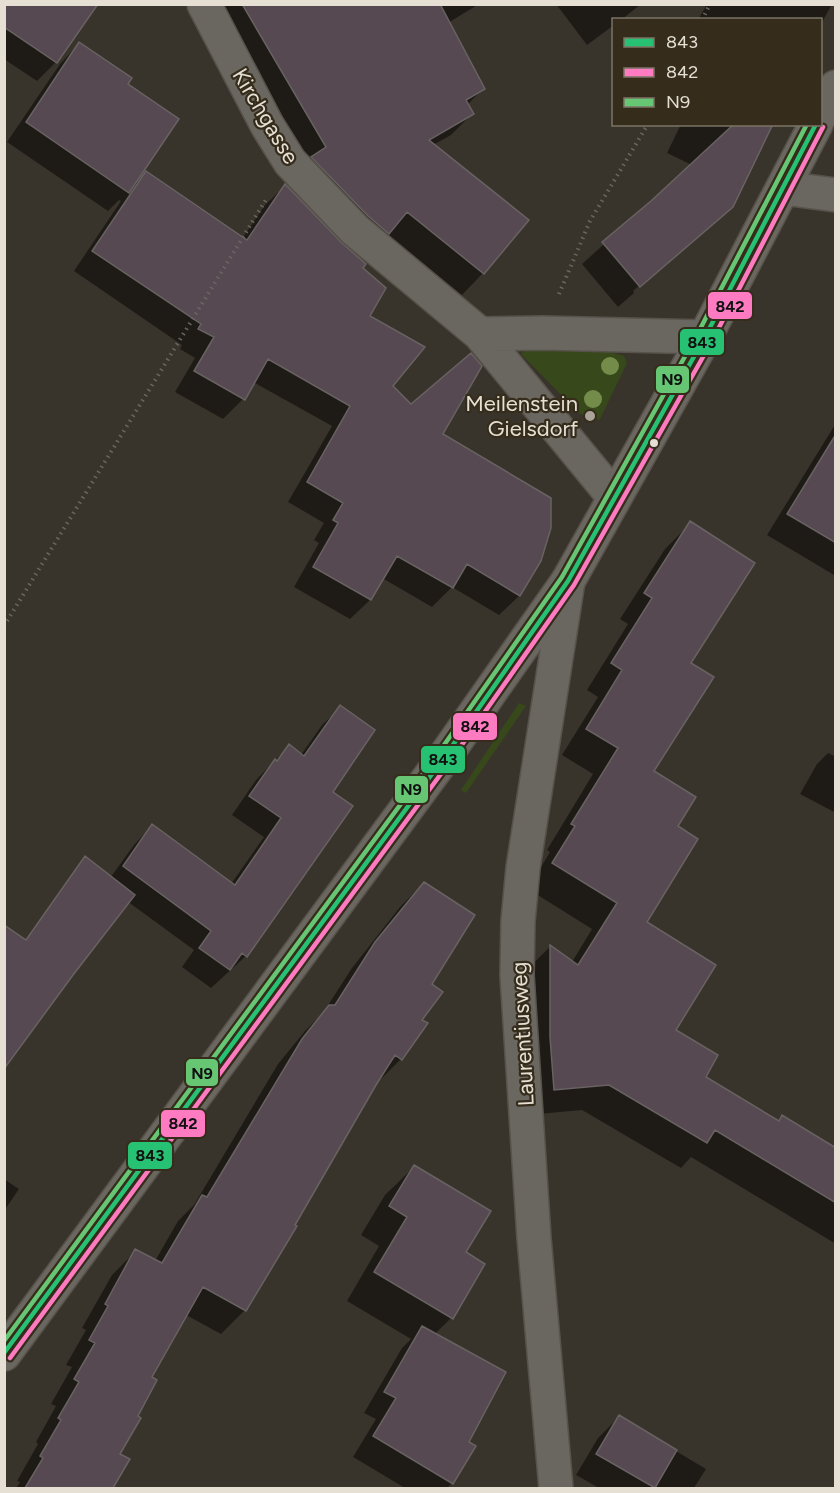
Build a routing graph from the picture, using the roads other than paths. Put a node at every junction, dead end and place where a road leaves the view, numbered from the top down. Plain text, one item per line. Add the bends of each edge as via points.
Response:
1 (204, 4) edge
2 (836, 87) edge
3 (822, 112) edge
4 (815, 126) edge
5 (783, 188) junction
6 (836, 195) edge
7 (480, 334) junction
8 (705, 337) junction
9 (614, 497) junction
10 (568, 581) junction
11 (4, 1354) edge
12 (556, 1488) edge

1 - 7 street, Kirchgasse via 290,162 355,230
2 - 3 street
4 - 5 street
5 - 6 street
5 - 8 street
7 - 8 street
7 - 9 street, Kirchgasse
8 - 9 street
9 - 10 street
10 - 11 street via 443,759
10 - 12 street, Laurentiusweg via 523,868 517,975

